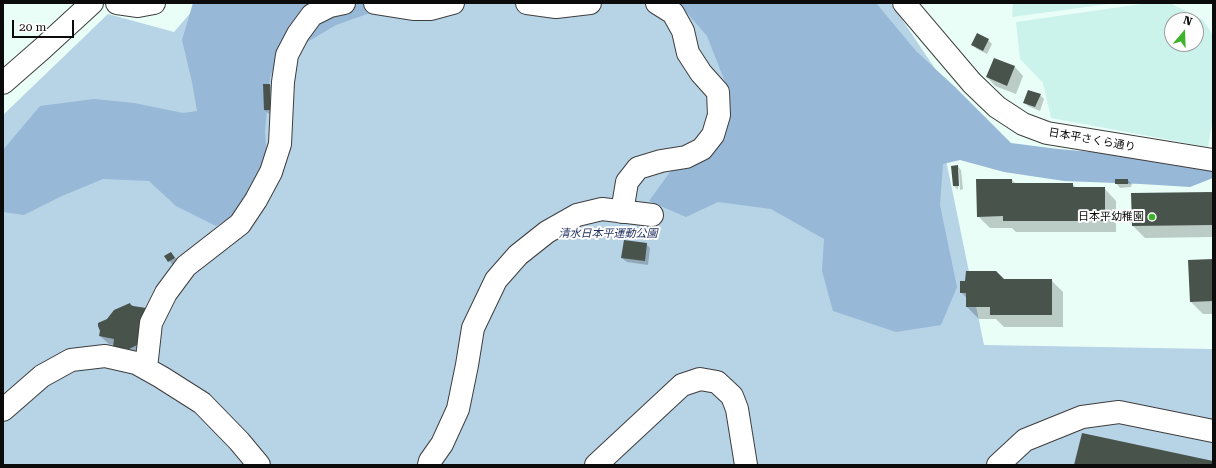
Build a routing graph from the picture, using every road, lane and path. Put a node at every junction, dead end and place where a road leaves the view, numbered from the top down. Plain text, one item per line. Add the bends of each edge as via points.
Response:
1 (92, 3) edge
2 (117, 3) edge
3 (154, 3) edge
4 (344, 3) edge
5 (375, 3) edge
6 (453, 3) edge
7 (527, 3) edge
8 (590, 3) edge
9 (657, 3) edge
10 (904, 3) edge
11 (3, 82) edge
12 (1213, 160) edge
13 (622, 212) junction
14 (652, 215) dead end
15 (146, 368) junction
16 (3, 410) edge
17 (1213, 431) edge
18 (259, 465) edge
19 (429, 465) edge
20 (596, 465) edge
21 (746, 465) edge
22 (998, 465) edge

1 - 11 street
2 - 3 street via 138,6
4 - 15 street via 330,6 312,15 298,34 287,55 280,144 272,172 240,224 186,266 166,293 151,323
5 - 6 street via 413,9 431,9
7 - 8 street via 556,7
9 - 13 street via 673,13 683,31 688,53 718,92 719,115 713,135 702,149 686,157 638,168 627,182
10 - 12 street, 日本平さくら通り via 972,84 997,107 1024,124 1047,133
13 - 14 street
13 - 19 street via 602,209 577,215 547,232 518,255 496,280 473,328 458,409
15 - 16 street via 105,356 71,360 42,376
15 - 18 street via 202,403
17 - 22 street via 1118,412 1082,417 1025,440
20 - 21 street via 682,385 700,379 717,382 732,396 737,409

